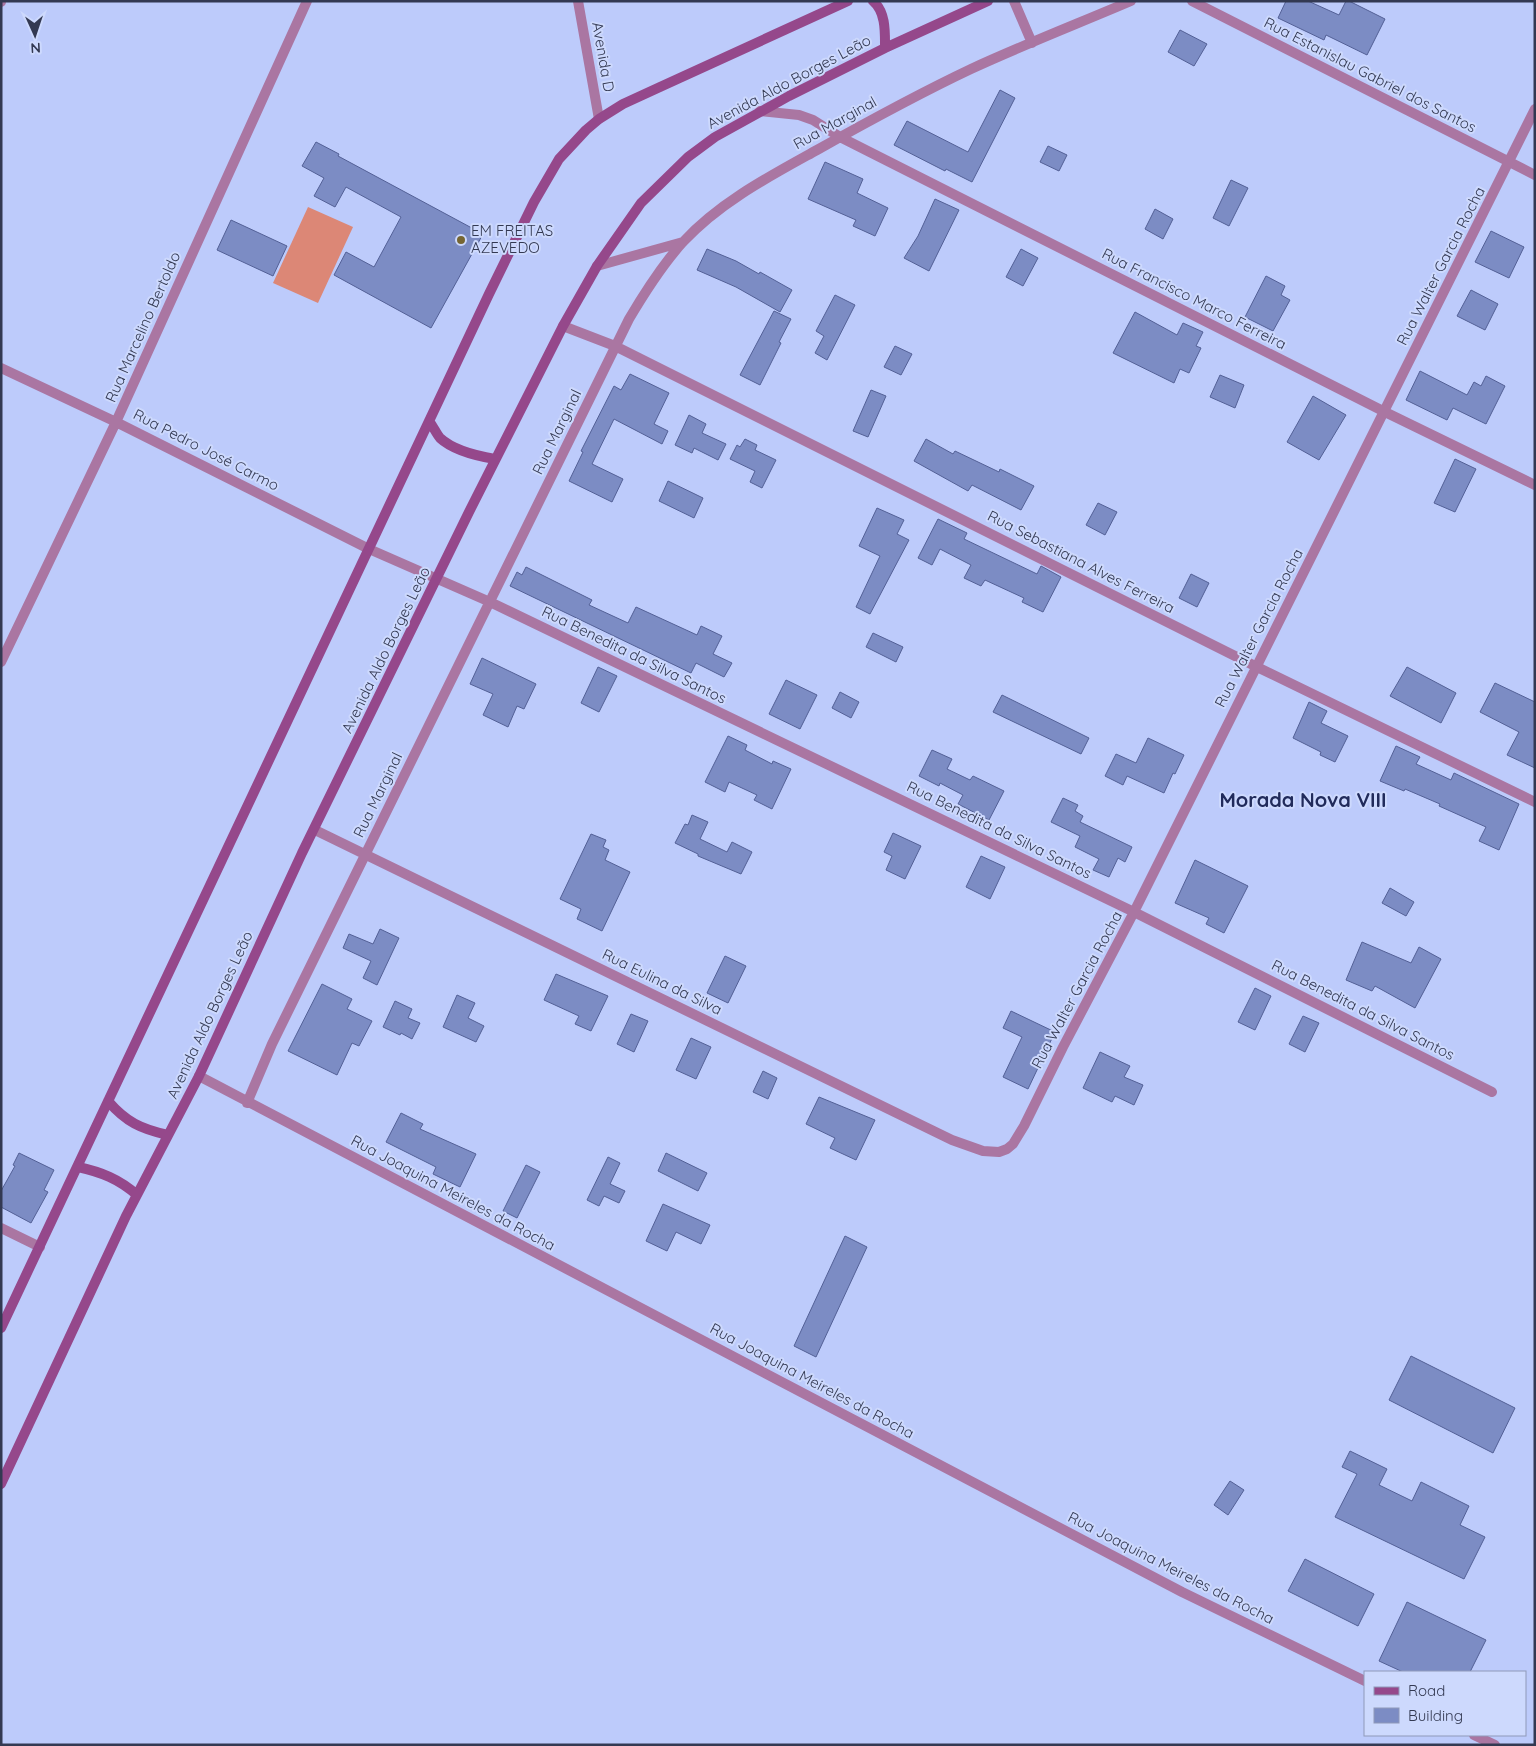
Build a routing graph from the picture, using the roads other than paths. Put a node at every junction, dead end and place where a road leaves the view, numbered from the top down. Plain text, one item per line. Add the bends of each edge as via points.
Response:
1 (307, 1) edge
2 (578, 1) edge
3 (848, 1) edge
4 (873, 1) edge
5 (988, 1) edge
6 (1014, 1) edge
7 (1131, 1) edge
8 (1192, 1) edge
9 (1032, 43) junction
10 (885, 48) junction
11 (1535, 109) edge
12 (760, 111) junction
13 (598, 119) junction
14 (840, 137) junction
15 (1509, 162) junction
16 (1535, 175) edge
17 (683, 242) junction
18 (597, 266) junction
19 (563, 326) junction
20 (615, 346) junction
21 (1, 368) edge
22 (1384, 412) junction
23 (430, 421) junction
24 (116, 422) junction
25 (495, 459) junction
26 (1535, 485) edge
27 (369, 549) junction
28 (437, 579) junction
29 (490, 602) junction
30 (1, 662) edge
31 (1257, 667) junction
32 (1535, 802) edge
33 (315, 830) junction
34 (366, 853) junction
35 (1134, 912) junction
36 (199, 1076) junction
37 (1492, 1092) dead end
38 (108, 1101) junction
39 (247, 1103) junction
40 (168, 1135) junction
41 (999, 1152) joint
42 (78, 1167) junction
43 (136, 1195) junction
44 (1, 1228) edge
45 (40, 1247) junction
46 (1, 1328) edge
47 (1, 1484) edge
48 (1364, 1681) edge
49 (1476, 1736) edge
50 (1495, 1745) edge

1 - 24 street, Rua Marcelino Bertoldo
2 - 13 street, Avenida D
3 - 13 street via 623,104
4 - 10 street via 881,11
5 - 10 street, Avenida Aldo Borges Leão
6 - 9 street
7 - 9 street, Rua Marginal
8 - 15 street, Rua Estanislau Gabriel dos Santos
9 - 14 street, Rua Marginal via 877,115
10 - 12 street, Avenida Aldo Borges Leão
11 - 15 street, Rua Walter Garcia Rocha
12 - 14 street, Rua Francisco Marco Ferreira via 799,115
12 - 18 street, Avenida Aldo Borges Leão via 715,137 657,186 641,203
13 - 23 street via 559,159 534,202
14 - 17 street, Rua Marginal via 726,204
14 - 22 street, Rua Francisco Marco Ferreira
15 - 16 street, Rua Estanislau Gabriel dos Santos
15 - 22 street, Rua Walter Garcia Rocha
17 - 18 street
17 - 20 street, Rua Marginal via 644,293
18 - 19 street, Avenida Aldo Borges Leão
19 - 20 street, Rua Sebastiana Alves Ferreira
19 - 25 street, Avenida Aldo Borges Leão
20 - 29 street, Rua Marginal
20 - 31 street, Rua Sebastiana Alves Ferreira
21 - 24 street, Rua Pedro José Carmo
22 - 26 street, Rua Francisco Marco Ferreira
22 - 31 street, Rua Walter Garcia Rocha
23 - 25 street via 439,437 451,446
23 - 27 street
24 - 27 street, Rua Pedro José Carmo
24 - 30 street, Rua Marcelino Bertoldo
25 - 28 street, Avenida Aldo Borges Leão
27 - 28 street, Rua Pedro José Carmo
27 - 38 street
28 - 29 street, Rua Benedita da Silva Santos
28 - 33 street, Avenida Aldo Borges Leão
29 - 34 street, Rua Marginal
29 - 35 street, Rua Benedita da Silva Santos
31 - 32 street, Rua Sebastiana Alves Ferreira
31 - 35 street, Rua Walter Garcia Rocha
33 - 34 street, Rua Eulina da Silva
33 - 36 street, Avenida Aldo Borges Leão
34 - 39 street, Rua Marginal via 272,1044
34 - 41 street, Rua Eulina da Silva via 934,1131 973,1149
35 - 37 street, Rua Benedita da Silva Santos
35 - 41 street, Rua Walter Garcia Rocha via 1024,1126 1013,1144
36 - 39 street, Rua Joaquina Meireles da Rocha
36 - 40 street, Avenida Aldo Borges Leão
38 - 40 street via 133,1124
38 - 42 street
39 - 48 street, Rua Joaquina Meireles da Rocha via 1174,1588
40 - 43 street, Avenida Aldo Borges Leão
42 - 43 street via 114,1178
42 - 45 street
43 - 47 street, Avenida Aldo Borges Leão
44 - 45 street
45 - 46 street
49 - 50 street

